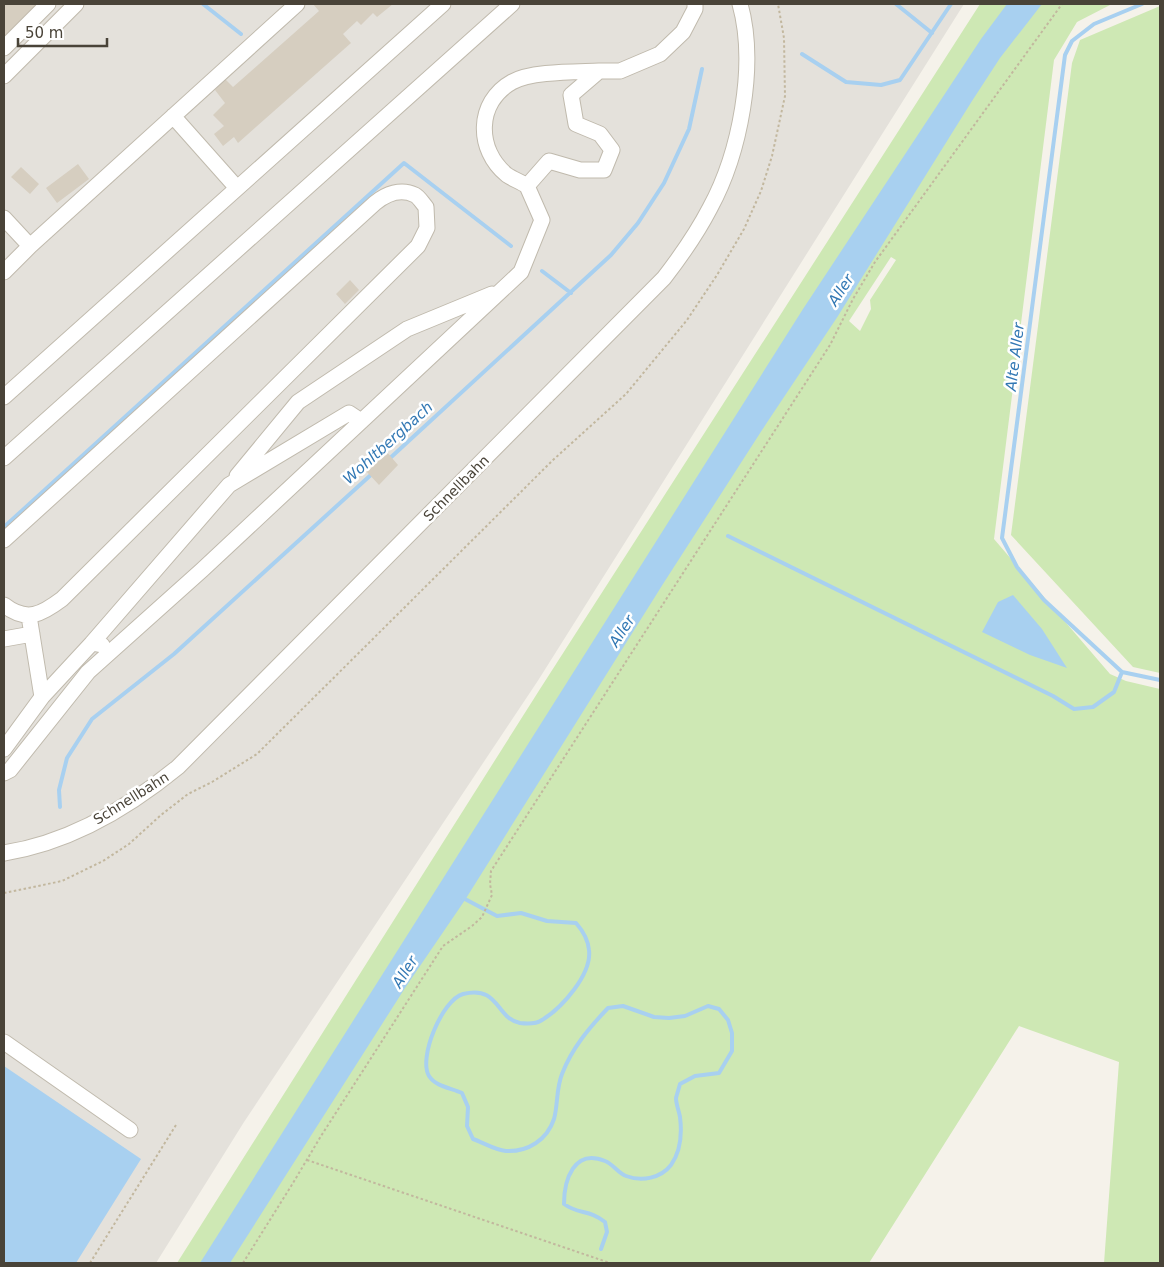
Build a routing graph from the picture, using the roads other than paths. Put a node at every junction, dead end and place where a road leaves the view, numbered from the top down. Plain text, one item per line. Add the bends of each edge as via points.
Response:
1 (48, 4) edge
2 (76, 4) edge
3 (297, 4) edge
4 (443, 4) edge
5 (512, 4) edge
6 (694, 4) edge
7 (740, 4) edge
8 (4, 48) edge
9 (599, 71) junction
10 (557, 73) junction
11 (4, 76) edge
12 (571, 95) junction
13 (173, 116) junction
14 (527, 186) junction
15 (237, 188) junction
16 (4, 218) edge
17 (30, 246) junction
18 (4, 272) edge
19 (502, 290) junction
20 (4, 398) edge
21 (361, 421) junction
22 (4, 458) edge
23 (229, 485) junction
24 (4, 540) edge
25 (4, 605) edge
26 (30, 616) junction
27 (32, 634) junction
28 (4, 639) edge
29 (92, 643) junction
30 (114, 648) junction
31 (42, 697) junction
32 (4, 749) edge
33 (4, 773) edge
34 (4, 853) edge
35 (4, 1042) edge
36 (130, 1130) dead end

1 - 8 street
2 - 11 street
3 - 13 street
4 - 15 street
5 - 22 street
6 - 9 street via 695,9 683,32 660,54 620,71
7 - 34 street, Schnellbahn via 747,56 746,87 729,165 711,207 664,278 178,768 153,788 93,823 55,840
9 - 10 street
9 - 12 street
10 - 12 street
10 - 14 street via 512,82 489,104 483,124 484,142 494,162 507,175
12 - 14 street via 576,124 600,134 612,150 604,170 580,170 549,160
13 - 15 street
13 - 17 street
14 - 19 street via 542,220 521,272
15 - 20 street
16 - 17 street
17 - 18 street
19 - 21 street
19 - 23 street via 406,328 298,402
21 - 23 street via 349,413
21 - 30 street
23 - 29 street
24 - 26 street via 385,195 398,192 416,195 426,207 427,228 418,246 62,598 44,612
25 - 26 street
26 - 27 street
27 - 28 street
27 - 31 street
29 - 30 street
29 - 31 street
30 - 33 street via 88,672 10,770
31 - 32 street
35 - 36 street

